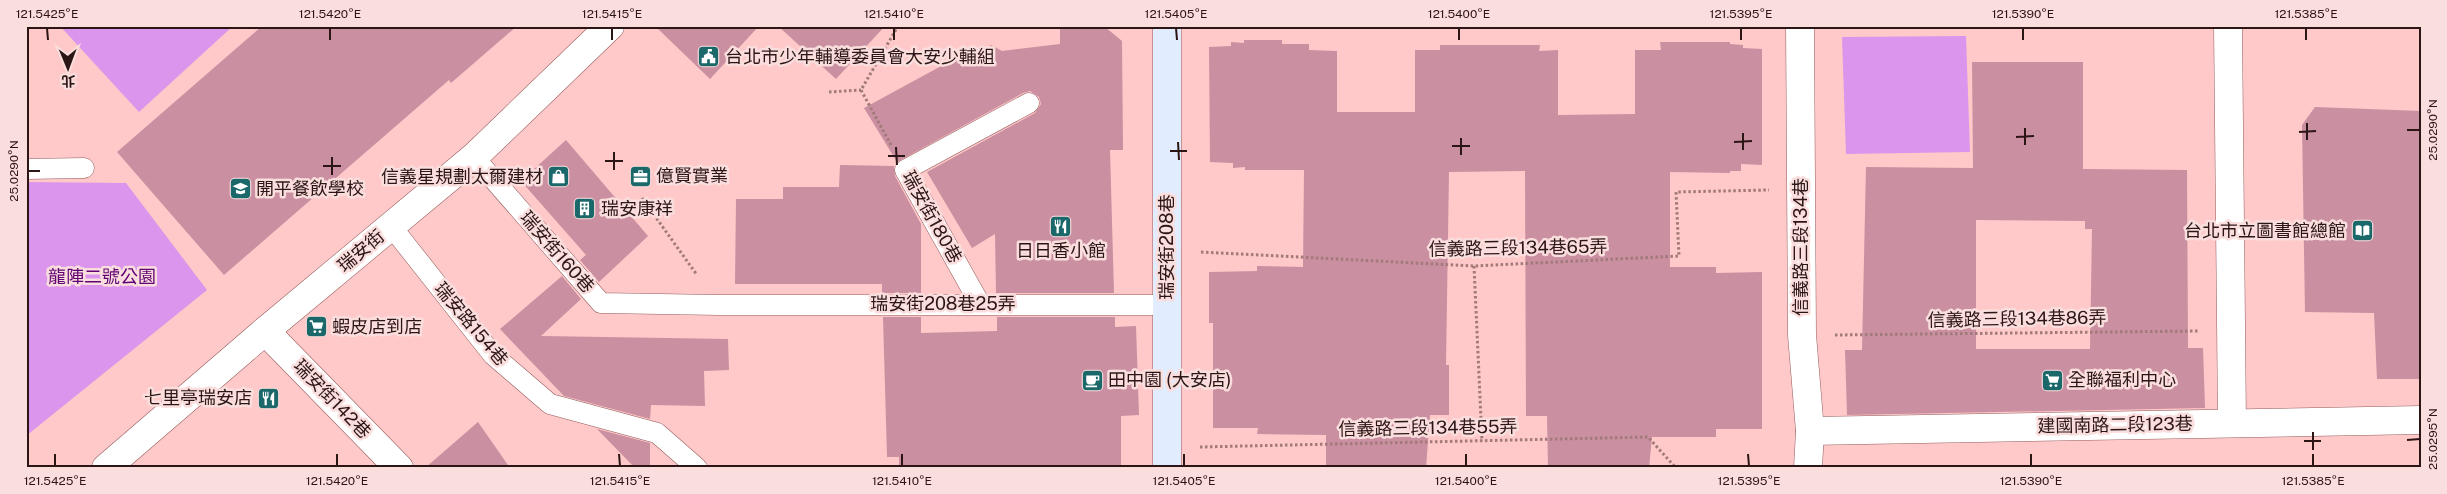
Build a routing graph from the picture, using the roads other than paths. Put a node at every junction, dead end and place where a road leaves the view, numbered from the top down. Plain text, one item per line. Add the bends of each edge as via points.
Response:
1 (610, 26) edge
2 (1167, 26) edge
3 (1800, 26) edge
4 (2228, 26) edge
5 (1029, 103) dead end
6 (474, 157) junction
7 (84, 168) dead end
8 (26, 169) edge
9 (391, 226) junction
10 (980, 304) junction
11 (1167, 305) junction
12 (720, 306) joint
13 (265, 331) junction
14 (2421, 420) edge
15 (2232, 422) junction
16 (1810, 431) junction
17 (1167, 458) edge
18 (106, 468) edge
19 (399, 468) edge
20 (697, 468) edge
21 (1808, 468) edge

1 - 6 street, 瑞安街
2 - 11 street, 瑞安街208巷
3 - 16 street, 信義路三段134巷 via 1802,335
4 - 15 street
5 - 10 lane, 瑞安街180巷 via 905,170
6 - 9 street, 瑞安街
6 - 12 lane, 瑞安街160巷 via 601,303
7 - 8 lane
9 - 13 street, 瑞安街
9 - 20 lane, 瑞安路154巷 via 493,355 550,404 657,433
10 - 11 lane, 瑞安街208巷25弄
10 - 12 lane, 瑞安街208巷25弄
11 - 17 street, 瑞安街208巷
13 - 18 street, 瑞安街
13 - 19 street, 瑞安街142巷
14 - 15 street, 建國南路二段123巷
15 - 16 street, 建國南路二段123巷
16 - 21 street, 信義路三段134巷

